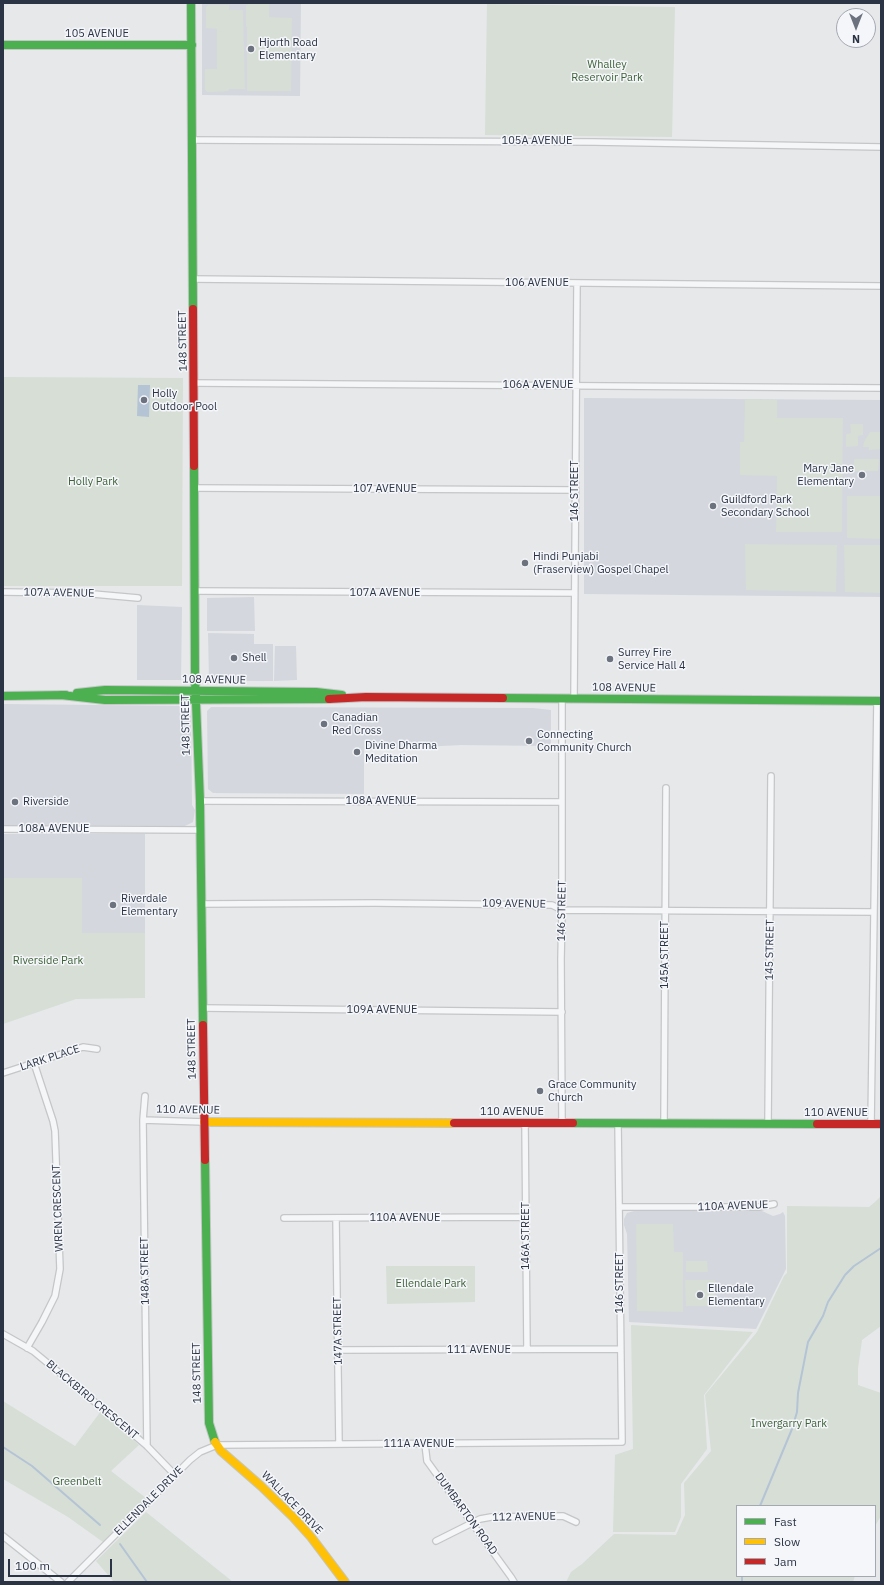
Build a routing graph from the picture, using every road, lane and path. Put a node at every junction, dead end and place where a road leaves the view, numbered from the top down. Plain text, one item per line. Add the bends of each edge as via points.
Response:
1 (191, 3) edge
2 (3, 45) edge
3 (192, 45) junction
4 (193, 140) junction
5 (881, 147) edge
6 (193, 279) junction
7 (577, 283) junction
8 (881, 286) edge
9 (194, 383) junction
10 (576, 386) junction
11 (881, 388) edge
12 (194, 488) junction
13 (576, 490) junction
14 (196, 591) junction
15 (3, 592) edge
16 (574, 593) junction
17 (138, 598) dead end
18 (196, 690) junction
19 (61, 695) junction
20 (3, 696) edge
21 (366, 697) junction
22 (562, 698) junction
23 (574, 698) junction
24 (196, 700) junction
25 (879, 701) edge
26 (771, 776) dead end
27 (666, 788) dead end
28 (200, 801) junction
29 (562, 802) junction
30 (3, 829) edge
31 (200, 830) junction
32 (201, 904) junction
33 (562, 910) junction
34 (665, 911) junction
35 (770, 912) junction
36 (874, 912) junction
37 (203, 1008) junction
38 (562, 1012) junction
39 (97, 1049) dead end
40 (34, 1063) junction
41 (3, 1073) edge
42 (145, 1096) dead end
43 (143, 1120) junction
44 (204, 1122) junction
45 (525, 1123) junction
46 (562, 1123) junction
47 (618, 1123) junction
48 (664, 1123) junction
49 (768, 1123) junction
50 (871, 1124) junction
51 (881, 1124) edge
52 (774, 1204) dead end
53 (620, 1207) junction
54 (526, 1217) junction
55 (284, 1218) dead end
56 (336, 1218) junction
57 (3, 1334) edge
58 (28, 1348) junction
59 (527, 1349) junction
60 (620, 1349) junction
61 (339, 1350) junction
62 (622, 1442) joint
63 (339, 1444) junction
64 (425, 1444) junction
65 (217, 1445) junction
66 (147, 1446) junction
67 (175, 1475) junction
68 (576, 1522) dead end
69 (471, 1523) junction
70 (3, 1536) edge
71 (436, 1541) dead end
72 (62, 1582) edge
73 (68, 1582) edge
74 (345, 1582) edge
75 (514, 1582) edge

1 - 3 main road, 148 STREET
2 - 3 main road, 105 AVENUE
3 - 4 main road, 148 STREET
4 - 5 street, 105A AVENUE via 594,142
4 - 6 main road, 148 STREET
6 - 7 street, 106 AVENUE
6 - 9 main road, 148 STREET
7 - 8 street, 106 AVENUE
7 - 10 street, 146 STREET
9 - 10 street, 106A AVENUE
9 - 12 main road, 148 STREET
10 - 11 street, 106A AVENUE
10 - 13 street, 146 STREET
12 - 13 street, 107 AVENUE
12 - 14 main road, 148 STREET
13 - 16 street, 146 STREET
14 - 16 street, 107A AVENUE
14 - 18 main road, 148 STREET
15 - 17 street, 107A AVENUE via 82,593
16 - 23 street, 146 STREET
18 - 19 main road, 108 AVENUE via 105,690
18 - 21 main road, 108 AVENUE via 316,692
18 - 24 main road, 148 STREET
19 - 20 main road, 108 AVENUE
19 - 24 main road, 108 AVENUE via 105,700
21 - 22 main road, 108 AVENUE
21 - 24 main road, 108 AVENUE via 315,700
22 - 23 main road, 108 AVENUE
22 - 29 street, 146 STREET
23 - 25 main road, 108 AVENUE
24 - 28 main road, 148 STREET
25 - 36 street
26 - 35 street, 145 STREET
27 - 34 street, 145A STREET
28 - 29 street, 108A AVENUE
28 - 31 main road, 148 STREET
29 - 33 street, 146 STREET
30 - 31 street, 108A AVENUE
31 - 32 main road, 148 STREET
32 - 33 street, 109 AVENUE via 552,905
32 - 37 main road, 148 STREET
33 - 34 street, 109 AVENUE
33 - 38 street, 146 STREET
34 - 35 street, 109 AVENUE
34 - 48 street, 145A STREET
35 - 36 street, 109 AVENUE
35 - 49 street, 145 STREET
36 - 50 street
37 - 38 street, 109A AVENUE
37 - 44 main road, 148 STREET
38 - 46 street, 146 STREET
39 - 40 street, LARK PLACE via 83,1047
40 - 41 street, LARK PLACE
40 - 58 street, WREN CRESCENT via 55,1131 60,1268 55,1296
42 - 43 street, 148A STREET
43 - 44 street, 110 AVENUE
43 - 66 street, 148A STREET
44 - 45 main road, 110 AVENUE
44 - 65 main road, 148 STREET via 208,1415 210,1430
45 - 46 main road, 110 AVENUE
45 - 54 street, 146A STREET
46 - 47 main road, 110 AVENUE
47 - 48 main road, 110 AVENUE
47 - 53 street, 146 STREET
48 - 49 main road, 110 AVENUE
49 - 50 main road, 110 AVENUE
50 - 51 main road, 110 AVENUE
52 - 53 street, 110A AVENUE via 736,1208
53 - 60 street, 146 STREET
54 - 56 street, 110A AVENUE
54 - 59 street, 146A STREET
55 - 56 street, 110A AVENUE
56 - 61 street, 147A STREET
57 - 58 street, BLACKBIRD CRESCENT
58 - 66 street, BLACKBIRD CRESCENT
59 - 60 street, 111 AVENUE
59 - 61 street, 111 AVENUE
60 - 62 street, 146 STREET
61 - 63 street, 147A STREET
62 - 64 street, 111A AVENUE
63 - 64 street, 111A AVENUE
63 - 65 street, 111A AVENUE
64 - 69 street, DUMBARTON ROAD via 427,1461
65 - 67 street, ELLENDALE DRIVE via 200,1452
65 - 74 main road, WALLACE DRIVE via 293,1517
66 - 67 street, BLACKBIRD CRESCENT
67 - 73 street, ELLENDALE DRIVE
68 - 69 street, 112 AVENUE via 563,1516 495,1516
69 - 71 street, 112 AVENUE
69 - 75 street, DUMBARTON ROAD
70 - 72 street

